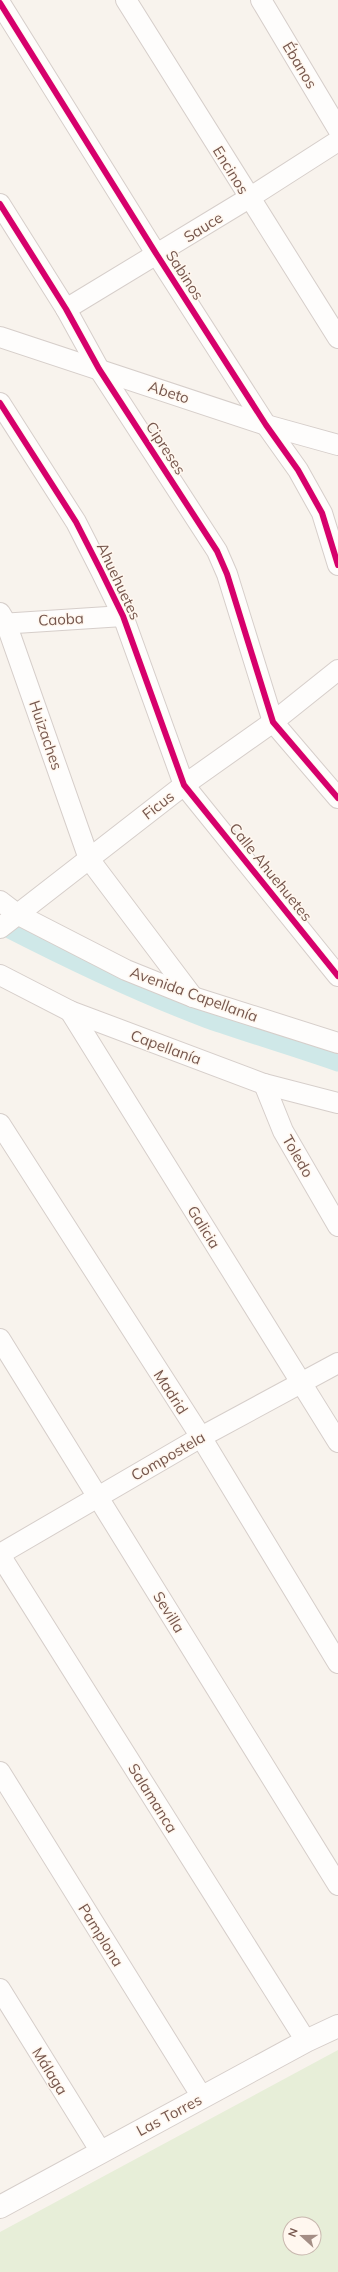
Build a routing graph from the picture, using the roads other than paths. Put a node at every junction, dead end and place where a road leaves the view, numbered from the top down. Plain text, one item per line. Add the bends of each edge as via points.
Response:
1 (126, 0) edge
2 (261, 0) edge
3 (0, 3) edge
4 (338, 129) edge
5 (338, 141) edge
6 (249, 198) junction
7 (0, 204) edge
8 (157, 255) junction
9 (66, 309) junction
10 (0, 337) edge
11 (338, 338) edge
12 (99, 369) junction
13 (0, 403) edge
14 (266, 424) junction
15 (338, 445) edge
16 (338, 565) edge
17 (123, 616) junction
18 (2, 620) edge
19 (338, 670) edge
20 (273, 722) junction
21 (184, 785) junction
22 (338, 798) edge
23 (89, 859) junction
24 (0, 901) edge
25 (9, 921) edge
26 (0, 975) edge
27 (338, 976) edge
28 (193, 997) junction
29 (70, 1011) junction
30 (336, 1041) edge
31 (264, 1084) junction
32 (338, 1103) edge
33 (0, 1124) edge
34 (338, 1226) edge
35 (0, 1339) edge
36 (338, 1363) edge
37 (302, 1384) junction
38 (201, 1438) junction
39 (338, 1442) edge
40 (98, 1496) junction
41 (0, 1554) edge
42 (338, 1663) edge
43 (0, 1772) edge
44 (338, 1885) edge
45 (0, 1989) edge
46 (338, 2026) edge
47 (306, 2041) junction
48 (202, 2097) junction
49 (101, 2152) junction
50 (0, 2207) edge

1 - 6 street, Encinos
2 - 4 street, Ébanos
3 - 8 street, Sabinos
5 - 6 street, Sauce
6 - 8 street, Sauce
6 - 11 street, Encinos
7 - 9 street, Cipreses
8 - 9 street, Sauce
8 - 14 street, Sabinos
9 - 12 street, Cipreses
10 - 12 street, Abeto
12 - 14 street, Abeto
12 - 20 street, Cipreses via 217,551 227,574
13 - 17 street, Ahuehuetes via 76,522
14 - 15 street, Abeto
14 - 16 street, Sabinos via 298,470 322,513
17 - 18 street, Caoba
17 - 21 street, Ahuehuetes
18 - 23 street, Huizaches
19 - 20 street, Ficus
20 - 21 street, Ficus
20 - 22 street
21 - 23 street, Ficus
21 - 27 street, Calle Ahuehuetes
23 - 25 street, Ficus
23 - 28 street, Huizaches
24 - 25 street
25 - 28 street, Avenida Capellanía
26 - 29 street, Capellanía
28 - 30 street, Avenida Capellanía
29 - 31 street, Capellanía
29 - 37 street, Galicia
31 - 32 street, Capellanía
31 - 34 street, Toledo via 283,1131
33 - 38 street, Madrid
35 - 40 street, Sevilla
36 - 37 street, Compostela
37 - 38 street, Compostela
37 - 39 street, Galicia
38 - 40 street, Compostela
38 - 42 street, Madrid
40 - 41 street, Compostela
40 - 44 street, Sevilla
41 - 47 street, Salamanca
43 - 48 street, Pamplona
45 - 49 street, Málaga
46 - 47 street, Las Torres
47 - 48 street, Las Torres
48 - 49 street, Las Torres
49 - 50 street, Las Torres

